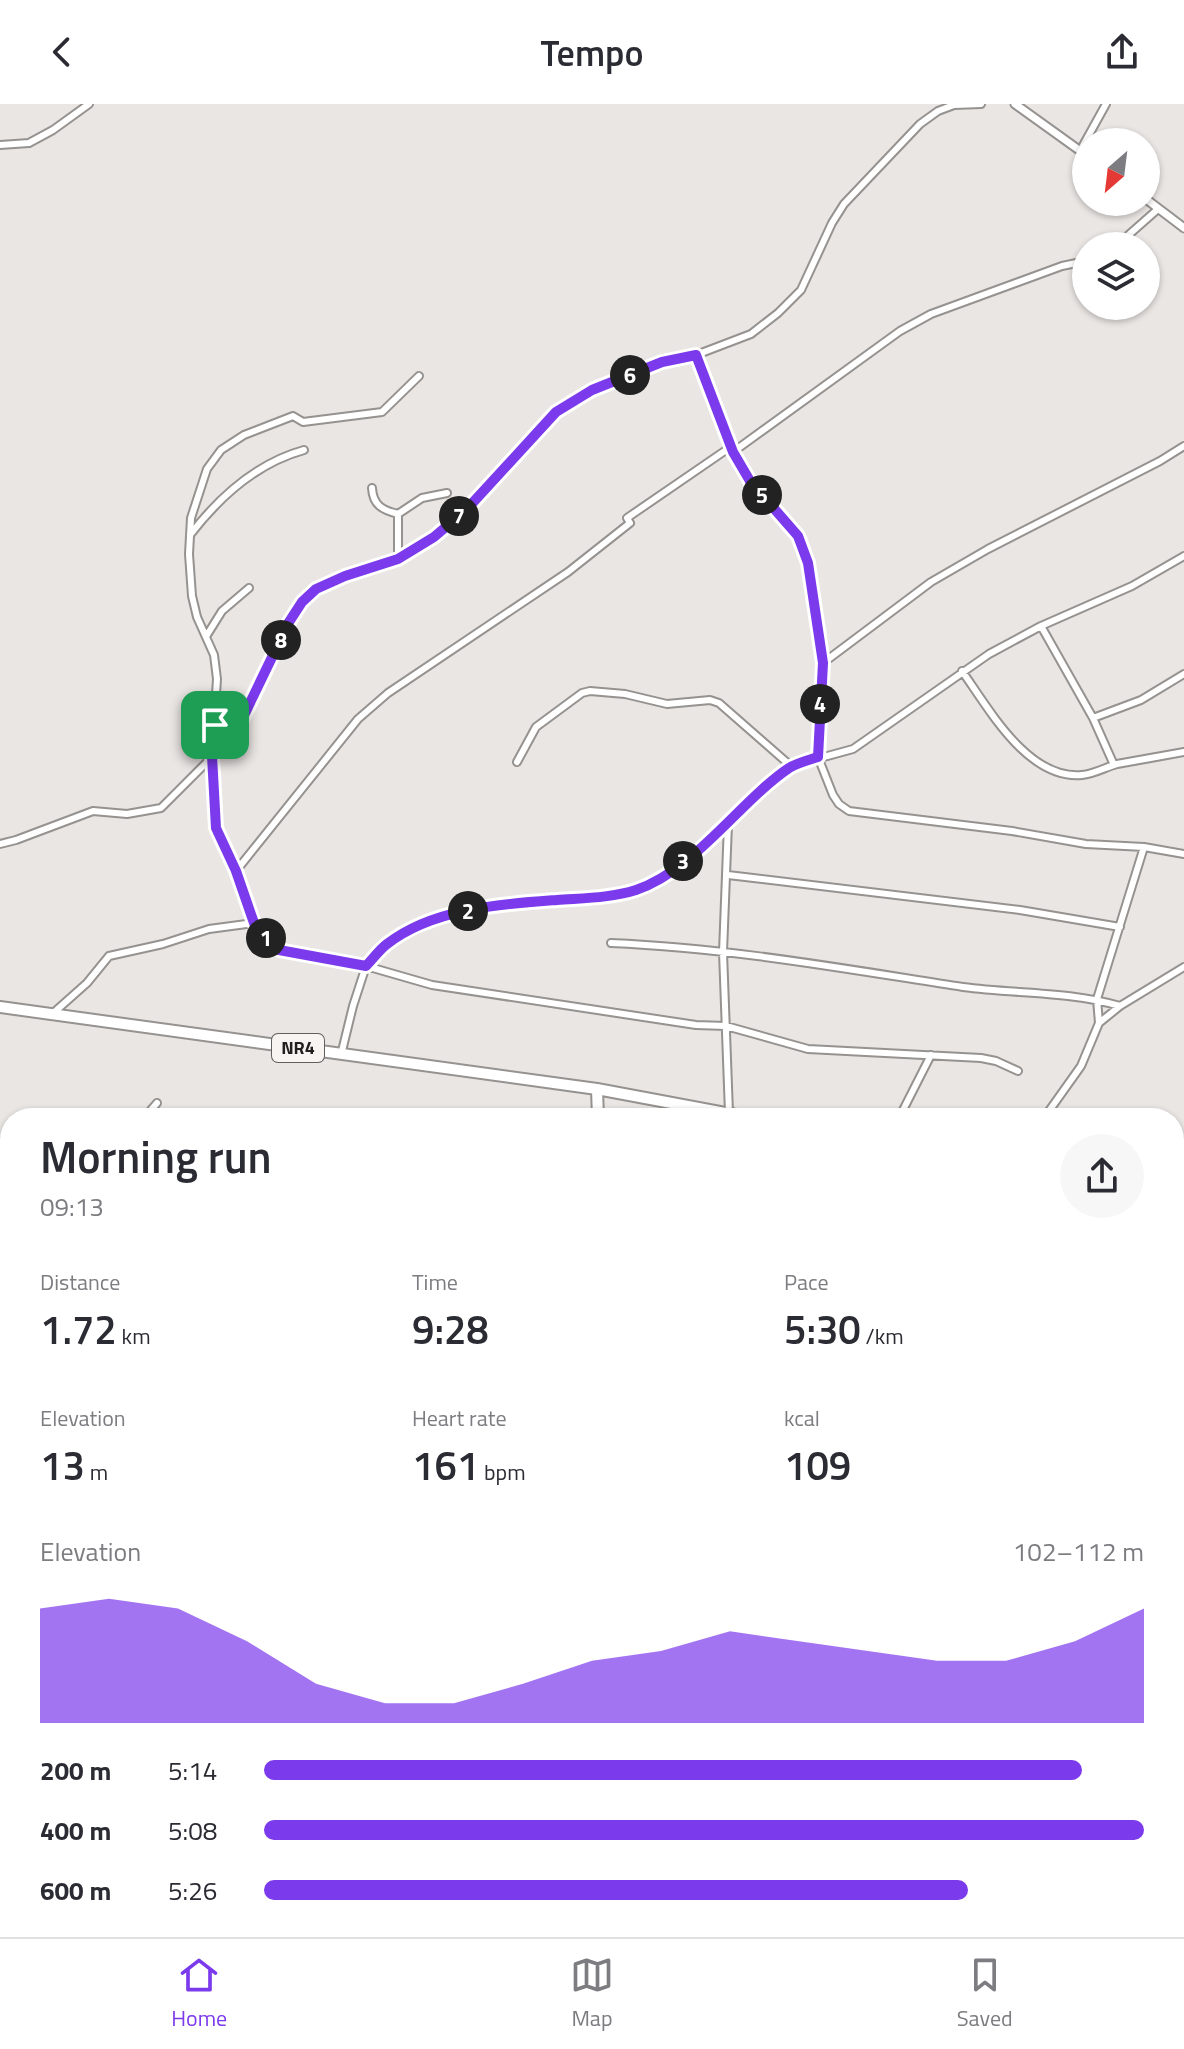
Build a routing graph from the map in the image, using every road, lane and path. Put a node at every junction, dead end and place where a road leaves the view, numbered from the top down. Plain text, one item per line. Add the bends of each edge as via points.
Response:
1 (89, 104) edge
2 (981, 104) edge
3 (1015, 104) edge
4 (1106, 104) edge
5 (1095, 128) edge
6 (0, 145) edge
7 (1072, 145) edge
8 (1160, 210) edge
9 (1150, 216) edge
10 (1184, 228) edge
11 (1132, 232) edge
12 (1072, 264) edge
13 (696, 355) junction
14 (419, 376) dead end
15 (1184, 446) edge
16 (304, 450) dead end
17 (733, 452) junction
18 (372, 488) dead end
19 (447, 493) dead end
20 (398, 514) junction
21 (190, 535) junction
22 (1184, 556) edge
23 (398, 559) junction
24 (249, 588) dead end
25 (1041, 626) junction
26 (207, 635) junction
27 (823, 663) junction
28 (962, 671) junction
29 (1184, 674) edge
30 (1093, 718) junction
31 (215, 725) junction
32 (230, 739) junction
33 (1184, 752) edge
34 (212, 756) junction
35 (818, 757) junction
36 (517, 762) dead end
37 (1114, 765) junction
38 (791, 766) junction
39 (728, 824) junction
40 (0, 844) edge
41 (1144, 847) junction
42 (1184, 854) edge
43 (236, 871) junction
44 (728, 875) junction
45 (254, 923) junction
46 (1120, 927) junction
47 (611, 943) dead end
48 (723, 952) junction
49 (366, 966) junction
50 (1184, 967) edge
51 (1097, 999) junction
52 (1120, 1006) junction
53 (0, 1007) edge
54 (51, 1015) junction
55 (1099, 1023) junction
56 (726, 1026) junction
57 (341, 1055) junction
58 (931, 1055) junction
59 (1018, 1071) dead end
60 (597, 1089) junction
61 (157, 1103) dead end
62 (153, 1108) edge
63 (598, 1108) edge
64 (702, 1108) edge
65 (729, 1108) edge
66 (904, 1108) edge
67 (1051, 1108) edge

1 - 6 street via 29,143
2 - 13 street via 954,105 920,124 844,204 801,290 751,334
3 - 7 street
4 - 5 street
8 - 10 street
9 - 11 street
12 - 17 street via 910,325
13 - 17 street
13 - 23 street via 662,362 592,390 556,412 467,509
14 - 21 street via 382,412 303,422 293,416 221,450 198,489
15 - 27 street via 931,582
16 - 21 street via 282,456 234,488
17 - 27 street via 750,481 798,536 808,563
17 - 43 street via 729,448 627,518 630,523 568,572 388,693 358,719
18 - 20 street via 379,507
19 - 20 street via 422,498
20 - 23 street
21 - 26 street via 192,596
22 - 25 street via 1132,586
23 - 32 street via 345,576 302,602
24 - 26 street via 222,611
25 - 28 street
25 - 30 street
26 - 31 street via 217,679
27 - 35 street
28 - 35 street via 853,749
28 - 37 street via 1017,745 1040,764 1062,774 1083,775
29 - 30 street via 1141,700
30 - 37 street
31 - 32 street
31 - 34 street
32 - 34 street
33 - 37 street
34 - 40 street via 161,808 127,814 93,811
34 - 43 street via 216,828
35 - 38 street
35 - 41 street via 833,795 849,811 1086,844
36 - 38 street via 536,727 590,691 667,704 719,703
38 - 39 street
39 - 44 street
39 - 49 street via 637,890 439,918 387,944
41 - 42 street
41 - 46 street
43 - 45 street
44 - 46 street
44 - 48 street
45 - 49 street via 279,950
45 - 54 street via 109,956
46 - 51 street
47 - 48 street
48 - 51 street via 966,987
48 - 56 street
49 - 56 street via 432,985
49 - 57 street
50 - 52 street
51 - 52 street
51 - 55 street
52 - 55 street
53 - 54 highway, NR4
54 - 57 highway, NR4
55 - 67 street via 1081,1066
56 - 58 street via 808,1049
56 - 65 street
57 - 60 highway, NR4
58 - 59 street via 996,1061
58 - 66 street
60 - 63 highway
60 - 64 highway, NR4
61 - 62 street

